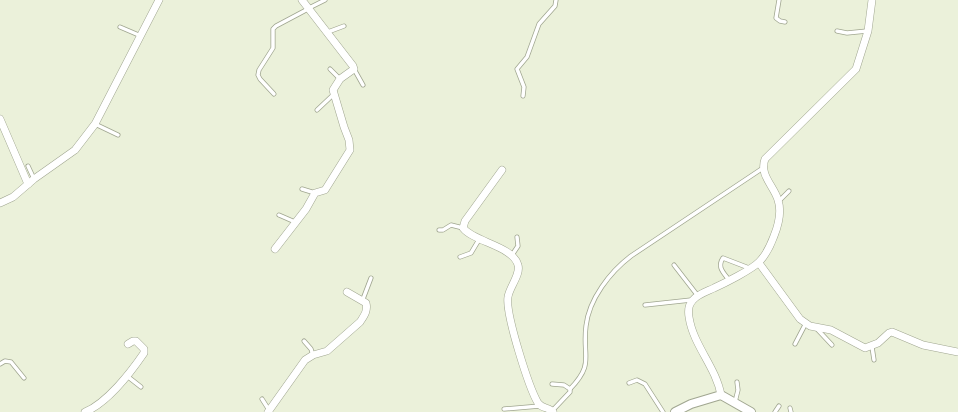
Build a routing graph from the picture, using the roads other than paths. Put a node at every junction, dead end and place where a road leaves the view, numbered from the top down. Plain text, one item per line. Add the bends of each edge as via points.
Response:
1 (159, 0) edge
2 (302, 0) edge
3 (326, 0) edge
4 (556, 0) edge
5 (779, 0) edge
6 (872, 0) edge
7 (309, 8) junction
8 (785, 22) dead end
9 (344, 26) dead end
10 (120, 27) dead end
11 (837, 30) dead end
12 (868, 31) junction
13 (328, 32) junction
14 (141, 36) junction
15 (354, 69) junction
16 (330, 70) dead end
17 (340, 79) junction
18 (363, 85) dead end
19 (274, 94) dead end
20 (334, 94) junction
21 (523, 96) dead end
22 (317, 110) dead end
23 (0, 121) edge
24 (95, 124) junction
25 (118, 135) dead end
26 (28, 166) dead end
27 (763, 168) junction
28 (502, 170) dead end
29 (31, 181) junction
30 (302, 189) dead end
31 (789, 191) dead end
32 (315, 193) junction
33 (779, 201) junction
34 (0, 203) edge
35 (279, 215) dead end
36 (295, 222) junction
37 (463, 228) junction
38 (439, 230) dead end
39 (517, 237) dead end
40 (480, 238) junction
41 (275, 248) dead end
42 (511, 256) junction
43 (460, 257) dead end
44 (759, 263) junction
45 (674, 265) dead end
46 (749, 268) junction
47 (371, 278) dead end
48 (729, 281) junction
49 (347, 292) dead end
50 (695, 298) junction
51 (363, 299) junction
52 (645, 305) dead end
53 (806, 323) junction
54 (816, 328) junction
55 (304, 341) dead end
56 (128, 344) dead end
57 (795, 344) dead end
58 (832, 346) dead end
59 (872, 347) junction
60 (958, 352) edge
61 (313, 355) junction
62 (874, 360) dead end
63 (0, 364) edge
64 (127, 376) junction
65 (24, 378) dead end
66 (737, 382) dead end
67 (629, 383) dead end
68 (552, 384) dead end
69 (141, 387) dead end
70 (570, 389) junction
71 (721, 395) junction
72 (262, 399) dead end
73 (735, 402) junction
74 (541, 406) junction
75 (778, 406) dead end
76 (504, 409) dead end
77 (268, 411) edge
78 (553, 411) edge
79 (85, 412) edge
80 (663, 412) edge
81 (675, 412) edge
82 (751, 412) edge
83 (775, 412) edge

1 - 14 street
2 - 7 street
3 - 7 lane
4 - 21 lane via 555,6 539,24 527,57 517,69 524,87
5 - 8 lane via 776,18
6 - 12 street
7 - 13 street
7 - 19 lane via 273,29 273,48 258,75
9 - 13 lane
10 - 14 lane
11 - 12 lane via 854,33
12 - 27 street via 860,61 852,75 776,146 765,159
13 - 15 street
14 - 24 street
15 - 17 street
15 - 18 lane
16 - 17 lane
17 - 20 street via 334,88
20 - 22 lane
20 - 32 street via 350,140 350,150 325,190
23 - 29 street
24 - 25 lane
24 - 29 street via 75,150
26 - 29 lane
27 - 33 street
27 - 70 lane via 616,268 589,312 585,368 581,378
28 - 37 street via 464,221
29 - 34 street via 13,197
30 - 32 lane
31 - 33 lane
32 - 36 street
33 - 44 street via 778,225
35 - 36 lane
36 - 41 street
37 - 38 lane via 451,225
37 - 40 street
39 - 42 lane via 518,246
40 - 42 street
40 - 43 lane via 471,253
42 - 74 street via 518,269 508,295 510,313 524,370
44 - 46 street
44 - 53 street via 796,314
45 - 50 lane
46 - 48 street
46 - 48 lane via 723,258 720,268
47 - 51 lane
48 - 50 street
49 - 51 street
50 - 52 lane
50 - 71 street via 688,309 689,317 693,331 719,383
51 - 61 street via 367,307 360,322 327,352
53 - 54 street
53 - 57 lane
54 - 58 lane
54 - 59 street via 832,330 861,346
55 - 61 lane
56 - 64 street via 136,341 145,351
59 - 60 street via 892,332 923,345
59 - 62 lane
61 - 77 street via 305,360
63 - 65 lane via 10,362
64 - 69 lane
64 - 79 street via 97,405
66 - 73 lane
67 - 80 lane via 637,380 645,384
68 - 70 lane via 564,385
70 - 78 lane
71 - 73 street
71 - 81 street
72 - 77 lane
73 - 82 street
74 - 76 lane
74 - 78 street
75 - 83 lane

